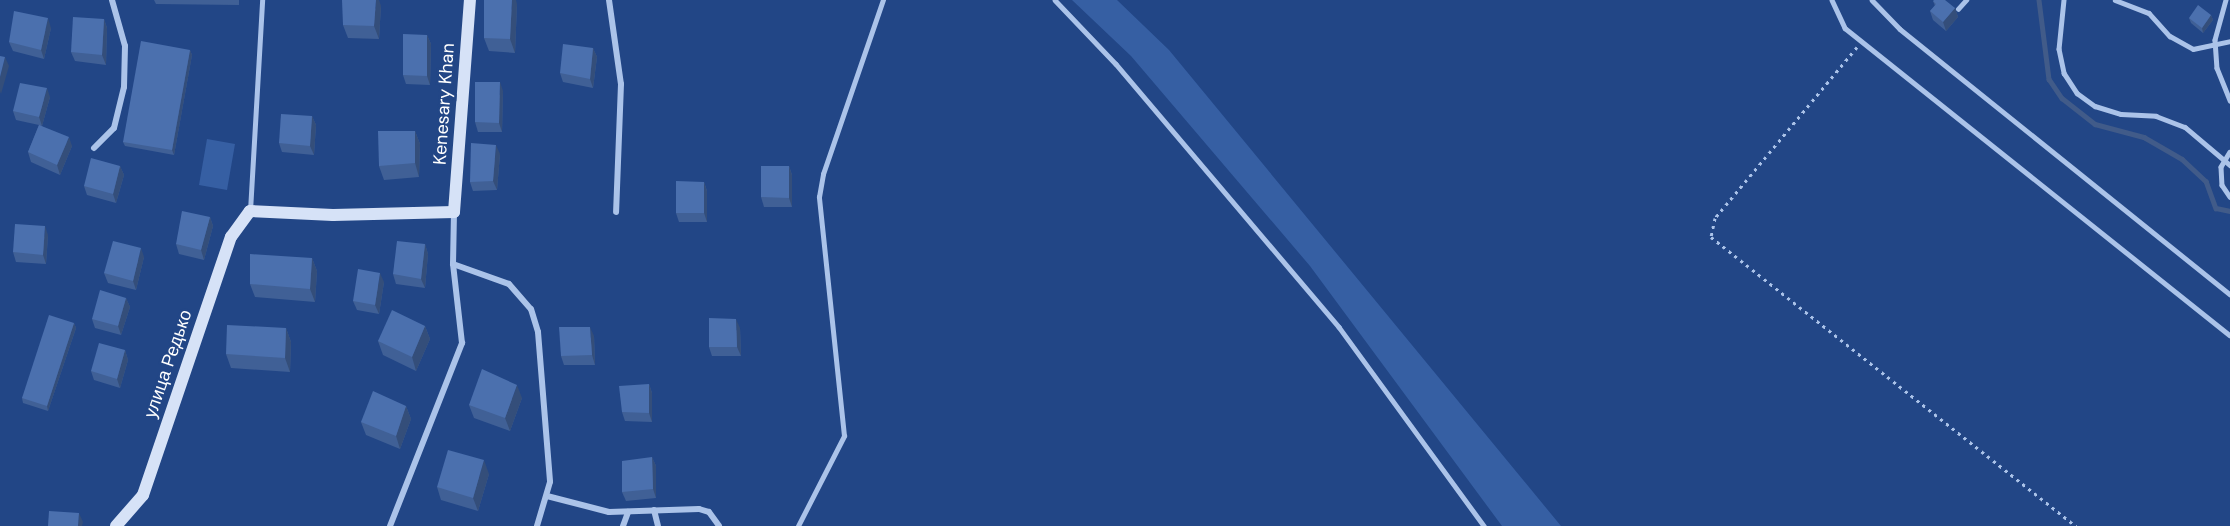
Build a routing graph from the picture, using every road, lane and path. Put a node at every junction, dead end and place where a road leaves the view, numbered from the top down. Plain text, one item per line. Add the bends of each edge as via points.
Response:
1 (112, 0) edge
2 (262, 0) edge
3 (470, 0) edge
4 (609, 0) edge
5 (883, 0) edge
6 (1055, 0) edge
7 (1832, 0) edge
8 (1872, 0) edge
9 (1966, 0) edge
10 (2064, 0) edge
11 (2115, 0) edge
12 (2226, 0) edge
13 (1958, 9) dead end
14 (1862, 41) junction
15 (2230, 41) edge
16 (2216, 44) junction
17 (2230, 100) edge
18 (94, 148) dead end
19 (2230, 152) edge
20 (2225, 161) junction
21 (2230, 165) edge
22 (2230, 197) edge
23 (250, 211) junction
24 (454, 212) junction
25 (616, 212) dead end
26 (453, 264) junction
27 (2230, 294) edge
28 (2230, 335) edge
29 (547, 496) junction
30 (654, 510) junction
31 (628, 512) junction
32 (116, 526) edge
33 (390, 526) edge
34 (537, 526) edge
35 (623, 526) edge
36 (658, 526) edge
37 (719, 526) edge
38 (798, 526) edge
39 (1484, 526) edge
40 (2076, 526) edge

1 - 18 street via 125,46 124,87 114,128
2 - 23 lane
3 - 24 street, Kenesary Khan
4 - 25 street via 621,84
5 - 38 lane via 823,174 819,197 844,436
6 - 39 lane via 1116,64 1339,327
7 - 14 lane via 1845,28
8 - 27 lane via 1900,29
9 - 13 lane
10 - 20 lane via 2059,49 2064,73 2077,93 2112,112 2156,116 2185,126
11 - 16 lane via 2149,13 2181,44 2193,49
12 - 16 lane
14 - 28 lane
14 - 40 path via 1715,218 1711,237
15 - 16 lane
16 - 17 lane via 2217,68
19 - 20 lane
20 - 21 lane
20 - 22 lane via 2222,185
23 - 24 street via 333,215
23 - 32 street, улица Редько via 231,237 143,495
24 - 26 street
26 - 29 street via 509,284 531,309 538,332 550,482
26 - 33 street via 462,343
29 - 31 street via 609,512
29 - 34 street
30 - 31 street
30 - 36 street
30 - 37 street via 699,509 709,512
31 - 35 street

